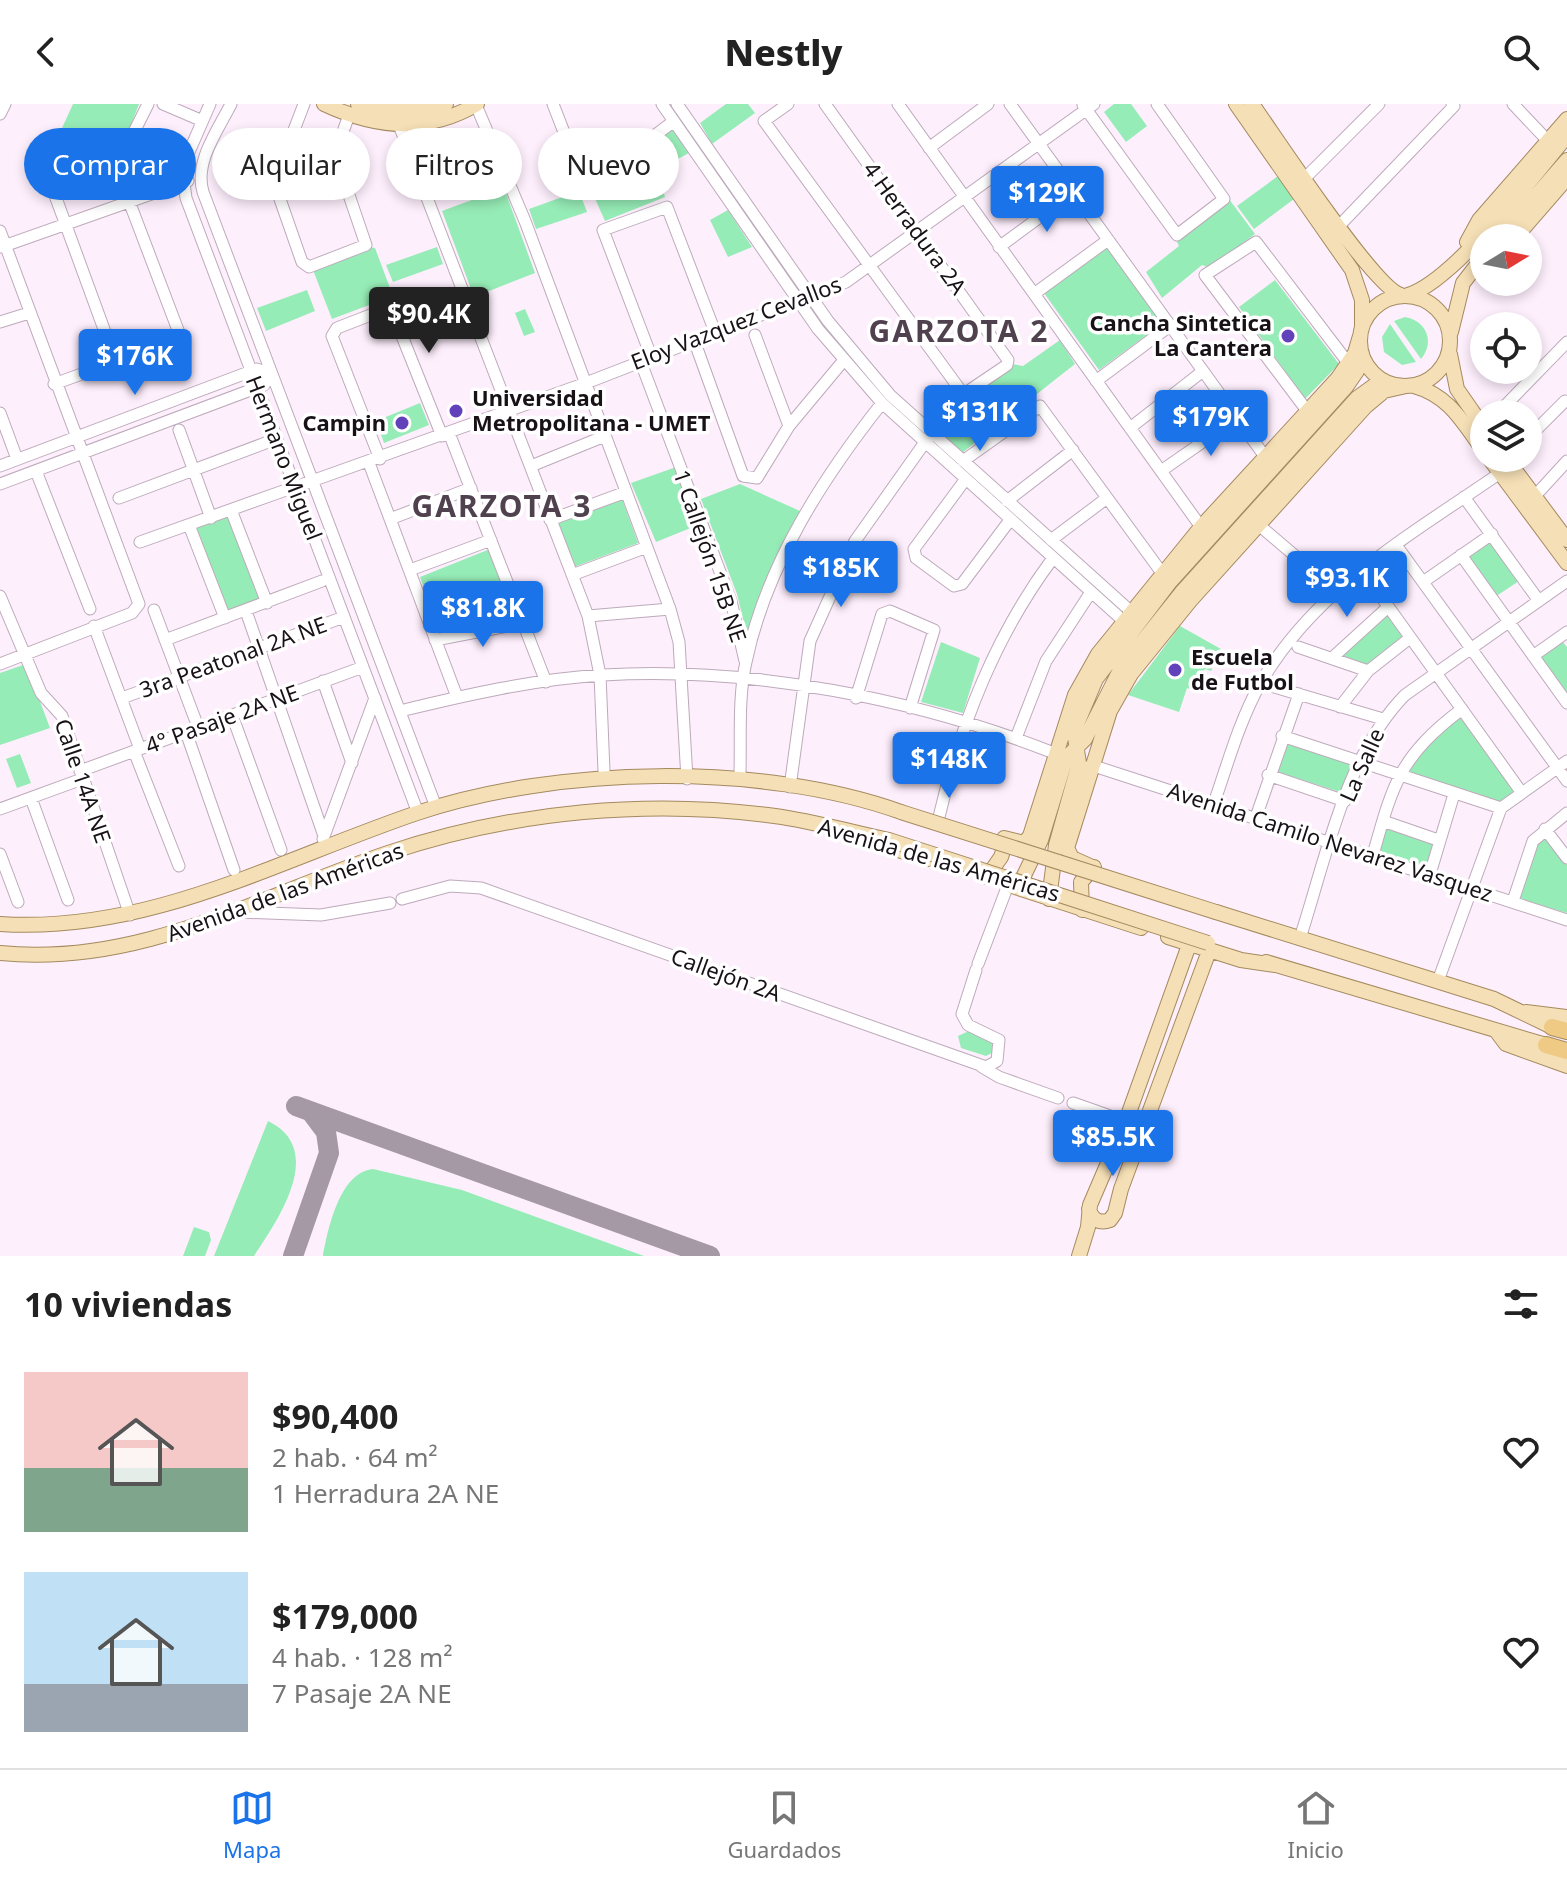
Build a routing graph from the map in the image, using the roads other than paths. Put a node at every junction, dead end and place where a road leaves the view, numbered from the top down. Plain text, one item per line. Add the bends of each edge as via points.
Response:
1 (148, 104) edge
2 (163, 104) edge
3 (210, 104) edge
4 (231, 104) edge
5 (304, 104) edge
6 (324, 104) edge
7 (446, 104) edge
8 (476, 104) edge
9 (553, 104) edge
10 (662, 104) edge
11 (677, 104) edge
12 (788, 104) edge
13 (825, 104) edge
14 (898, 104) edge
15 (988, 104) edge
16 (1010, 104) edge
17 (1157, 104) edge
18 (1236, 104) edge
19 (1379, 104) edge
20 (1452, 104) edge
21 (1513, 104) edge
22 (1255, 105) edge
23 (1088, 106) edge
24 (353, 110) edge
25 (198, 119) dead end
26 (1567, 119) edge
27 (674, 121) junction
28 (399, 125) junction
29 (196, 134) edge
30 (1567, 136) edge
31 (1548, 141) junction
32 (1039, 143) junction
33 (929, 148) junction
34 (1567, 160) edge
35 (1305, 178) junction
36 (1567, 178) edge
37 (200, 179) junction
38 (196, 180) edge
39 (1074, 192) junction
40 (963, 197) junction
41 (189, 200) edge
42 (129, 201) joint
43 (66, 224) junction
44 (1511, 224) edge
45 (1527, 224) edge
46 (1339, 226) junction
47 (917, 230) junction
48 (0, 231) edge
49 (1108, 240) junction
50 (2, 245) edge
51 (999, 247) junction
52 (1457, 260) junction
53 (869, 265) junction
54 (1470, 273) edge
55 (1034, 294) junction
56 (1404, 295) junction
57 (804, 297) junction
58 (29, 313) junction
59 (0, 322) edge
60 (1171, 325) junction
61 (715, 332) junction
62 (755, 335) dead end
63 (1361, 338) junction
64 (694, 340) junction
65 (1450, 340) junction
66 (1567, 342) edge
67 (646, 358) junction
68 (844, 360) junction
69 (116, 362) junction
70 (1349, 364) junction
71 (1203, 371) junction
72 (251, 372) junction
73 (271, 374) junction
74 (1096, 381) junction
75 (586, 383) junction
76 (54, 384) junction
77 (1404, 385) junction
78 (257, 388) junction
79 (1511, 400) edge
80 (1565, 401) dead end
81 (882, 403) junction
82 (1470, 408) edge
83 (510, 411) junction
84 (1308, 412) junction
85 (0, 413) edge
86 (1237, 418) junction
87 (1542, 424) edge
88 (789, 426) junction
89 (1130, 428) junction
90 (179, 430) dead end
91 (1470, 432) edge
92 (446, 434) junction
93 (605, 436) junction
94 (75, 438) junction
95 (928, 438) junction
96 (268, 442) dead end
97 (1073, 450) junction
98 (81, 453) junction
99 (1266, 458) junction
100 (17, 459) junction
101 (374, 461) junction
102 (963, 461) junction
103 (1567, 461) edge
104 (0, 466) edge
105 (531, 466) junction
106 (193, 470) junction
107 (36, 471) junction
108 (1161, 471) junction
109 (1493, 472) edge
110 (1511, 472) edge
111 (1514, 472) edge
112 (965, 480) junction
113 (312, 481) junction
114 (0, 484) edge
115 (291, 488) junction
116 (471, 488) junction
117 (626, 492) junction
118 (1535, 496) junction
119 (1464, 497) junction
120 (119, 498) dead end
121 (1107, 498) junction
122 (1007, 501) junction
123 (231, 510) junction
124 (211, 518) junction
125 (390, 519) junction
126 (550, 520) junction
127 (1010, 520) junction
128 (1254, 521) junction
129 (189, 525) junction
130 (1201, 527) junction
131 (1565, 531) edge
132 (1492, 534) junction
133 (491, 540) junction
134 (1051, 540) junction
135 (140, 542) dead end
136 (1396, 545) junction
137 (647, 547) junction
138 (1461, 555) junction
139 (1053, 558) junction
140 (1567, 563) edge
141 (410, 570) junction
142 (1362, 570) junction
143 (1162, 573) junction
144 (572, 575) junction
145 (322, 581) dead end
146 (1567, 581) edge
147 (1423, 582) junction
148 (1335, 590) junction
149 (1091, 592) junction
150 (0, 596) edge
151 (1539, 601) junction
152 (267, 603) junction
153 (1388, 607) junction
154 (90, 609) dead end
155 (670, 609) junction
156 (154, 610) dead end
157 (246, 611) junction
158 (588, 616) junction
159 (344, 617) junction
160 (225, 618) junction
161 (1509, 622) junction
162 (524, 623) junction
163 (1137, 625) junction
164 (94, 626) junction
165 (1566, 635) edge
166 (1410, 638) junction
167 (165, 640) junction
168 (435, 640) junction
169 (259, 646) junction
170 (1298, 647) dead end
171 (1471, 649) junction
172 (23, 656) junction
173 (1533, 656) junction
174 (1332, 658) junction
175 (746, 663) junction
176 (0, 664) edge
177 (363, 667) junction
178 (1368, 671) junction
179 (681, 672) junction
180 (1436, 674) junction
181 (600, 675) junction
182 (179, 677) junction
183 (744, 677) junction
184 (323, 681) junction
185 (546, 682) junction
186 (1261, 683) junction
187 (802, 686) junction
188 (1299, 694) junction
189 (457, 697) junction
190 (122, 698) junction
191 (278, 698) junction
192 (375, 698) junction
193 (856, 698) junction
194 (1567, 703) edge
195 (1340, 707) junction
196 (910, 708) junction
197 (1462, 709) junction
198 (400, 711) junction
199 (232, 715) junction
200 (1383, 719) junction
201 (965, 722) junction
202 (198, 727) junction
203 (186, 732) junction
204 (1282, 736) junction
205 (1016, 738) junction
206 (1077, 747) junction
207 (137, 750) junction
208 (1054, 753) junction
209 (1359, 761) junction
210 (352, 763) junction
211 (1091, 765) junction
212 (1562, 765) edge
213 (604, 771) junction
214 (740, 772) junction
215 (81, 775) junction
216 (1268, 775) junction
217 (1400, 775) junction
218 (660, 778) junction
219 (693, 779) junction
220 (1567, 781) edge
221 (569, 784) junction
222 (785, 786) junction
223 (1522, 793) junction
224 (1454, 794) junction
225 (31, 798) junction
226 (1345, 801) junction
227 (434, 803) junction
228 (1214, 803) junction
229 (881, 805) junction
230 (1501, 808) junction
231 (0, 809) edge
232 (418, 813) junction
233 (1567, 813) edge
234 (939, 817) junction
235 (1256, 817) junction
236 (1383, 821) junction
237 (1545, 829) junction
238 (857, 833) junction
239 (1007, 839) junction
240 (1438, 840) junction
241 (323, 842) junction
242 (1332, 842) junction
243 (281, 850) dead end
244 (0, 854) edge
245 (1373, 855) junction
246 (1567, 858) edge
247 (179, 866) dead end
248 (1094, 867) junction
249 (234, 870) dead end
250 (1430, 874) junction
251 (987, 877) junction
252 (1013, 886) junction
253 (1472, 888) junction
254 (402, 899) dead end
255 (1049, 899) junction
256 (68, 900) dead end
257 (1513, 901) junction
258 (18, 902) dead end
259 (390, 903) dead end
260 (1082, 910) junction
261 (238, 912) junction
262 (1221, 913) junction
263 (130, 915) junction
264 (1567, 920) edge
265 (0, 924) edge
266 (1300, 938) junction
267 (1189, 945) junction
268 (1208, 947) junction
269 (0, 953) edge
270 (1438, 981) junction
271 (1175, 988) junction
272 (1192, 994) junction
273 (1521, 1012) junction
274 (1567, 1017) edge
275 (1560, 1029) edge
276 (1497, 1032) junction
277 (1546, 1045) joint
278 (1567, 1051) edge
279 (1567, 1066) edge
280 (981, 1067) junction
281 (1058, 1098) dead end
282 (1073, 1103) dead end
283 (1126, 1121) junction
284 (1144, 1128) junction
285 (1091, 1205) junction
286 (1079, 1256) edge

1 - 43 street via 125,142 45,168
2 - 25 street
3 - 29 street
4 - 37 street
5 - 24 street via 274,182 302,262 314,267 364,248 367,240 335,154
6 - 24 main road
7 - 24 main road via 411,111
8 - 28 main road via 441,120
8 - 75 street
9 - 27 street via 579,171 641,146
10 - 27 street
11 - 57 street
12 - 53 street, 4 Herradura 2A via 764,121
13 - 47 street, 4 Herradura 2A
14 - 33 street
15 - 33 street
16 - 32 street
17 - 23 street via 1224,199 1177,235
18 - 63 main road via 1352,270 1362,300
19 - 35 street
20 - 46 street
21 - 31 street
22 - 35 main road
23 - 32 street, Eloy Vazquez Cevallos
24 - 28 main road
26 - 31 main road
27 - 57 street
28 - 83 street
30 - 52 main road
31 - 52 main road via 1479,220
32 - 39 street
32 - 40 street, Eloy Vazquez Cevallos
33 - 40 street
34 - 44 main road
35 - 46 main road
36 - 45 main road
37 - 38 street
37 - 73 street, Hermano Miguel
39 - 49 street
39 - 51 street
40 - 47 street, Eloy Vazquez Cevallos
40 - 51 street
41 - 72 street, Hermano Miguel
42 - 43 street
42 - 69 street via 181,338
43 - 50 street
43 - 69 street
46 - 56 main road via 1382,282
47 - 53 street, Eloy Vazquez Cevallos
47 - 53 street, 4 Herradura 2A via 1007,365 961,391
48 - 50 street
49 - 55 street
49 - 60 street
50 - 58 street
51 - 55 street
52 - 56 main road via 1436,280
53 - 57 street, Eloy Vazquez Cevallos via 846,282
54 - 65 main road via 1459,294
55 - 74 street
56 - 63 main road via 1373,308
56 - 65 main road via 1424,299 1437,309
57 - 61 street, Eloy Vazquez Cevallos
57 - 68 street
57 - 95 street
58 - 59 street
58 - 76 street
60 - 71 street
60 - 74 street
61 - 64 street, Eloy Vazquez Cevallos
61 - 67 street, 1 Callejón 15B NE via 667,207 603,230
62 - 88 street
63 - 70 main road
63 - 77 main road via 1375,375
63 - 163 main road via 1357,371 1346,387
64 - 67 street, Eloy Vazquez Cevallos
64 - 88 street via 743,476 757,478
65 - 77 main road via 1440,371
65 - 82 main road via 1451,369
66 - 79 street
67 - 75 street, Eloy Vazquez Cevallos
67 - 175 street, 1 Callejón 15B NE via 731,601
68 - 81 street
68 - 88 street
69 - 76 street
70 - 84 main road
70 - 84 street via 1256,242 1205,275
71 - 86 street
71 - 89 street
72 - 73 street
72 - 78 street, Hermano Miguel
72 - 94 street
73 - 78 street
73 - 113 street, Hermano Miguel
74 - 89 street
75 - 83 street, Eloy Vazquez Cevallos
75 - 93 street
76 - 94 street
77 - 91 main road via 1437,395
77 - 128 main road via 1375,385 1357,398
78 - 98 street
78 - 115 street, Hermano Miguel
80 - 87 street
81 - 95 street
81 - 175 street via 820,487 781,560
83 - 92 street, Eloy Vazquez Cevallos
83 - 105 street
84 - 99 main road
85 - 100 street
86 - 99 street
86 - 108 street
89 - 108 street
90 - 106 street
92 - 101 street, Eloy Vazquez Cevallos
92 - 101 street via 392,311 386,309 337,328 332,336
92 - 116 street
93 - 105 street
93 - 117 street
94 - 98 street
94 - 100 street
95 - 102 street
95 - 112 street
95 - 187 street via 843,561 810,641
96 - 106 street
97 - 102 street via 1041,407
97 - 121 street
97 - 122 street
98 - 107 street
98 - 164 street via 137,597 137,609
99 - 130 main road
100 - 104 street
101 - 113 street, Eloy Vazquez Cevallos
101 - 125 street
102 - 122 street
103 - 118 street
105 - 126 street
106 - 120 street
106 - 124 street
107 - 114 street
107 - 154 street
108 - 130 street
109 - 119 street
110 - 140 main road
111 - 118 main road
112 - 127 street
112 - 127 street via 914,549 916,558 954,586 962,584
113 - 115 street, Eloy Vazquez Cevallos
113 - 198 street, Hermano Miguel
115 - 123 street, Eloy Vazquez Cevallos
115 - 159 street, Hermano Miguel
116 - 125 street
116 - 133 street
117 - 126 street
117 - 137 street
118 - 131 main road
119 - 132 street
119 - 136 street
121 - 134 street
121 - 143 street
122 - 134 street
123 - 124 street, Eloy Vazquez Cevallos
123 - 152 street
124 - 129 street, Eloy Vazquez Cevallos
125 - 141 street
126 - 144 street
127 - 139 street
128 - 148 street
128 - 163 main road
128 - 211 main road via 1131,674 1110,711
129 - 135 street, Eloy Vazquez Cevallos
129 - 160 street
130 - 143 main road
132 - 138 street
132 - 151 street
133 - 141 street
133 - 162 street
134 - 163 street
136 - 142 street
136 - 147 street
137 - 144 street
137 - 155 street
138 - 147 street
138 - 161 street
139 - 149 street
139 - 201 street via 1000,641
141 - 168 street
142 - 148 street
142 - 153 street
143 - 163 main road
144 - 158 street
145 - 152 street
146 - 151 street, La Salle
147 - 171 street
148 - 186 street via 1286,645
149 - 163 street
149 - 205 street via 1046,661
150 - 172 street, Calle 14A NE
151 - 161 street, La Salle
152 - 157 street
153 - 166 street
153 - 174 street
155 - 158 street
155 - 179 street
156 - 167 street
157 - 160 street
157 - 169 street
158 - 181 street
159 - 169 street, 3ra Peatonal 2A NE
159 - 177 street, Hermano Miguel
160 - 167 street
161 - 171 street, La Salle
161 - 173 street
162 - 168 street
162 - 185 street
163 - 206 main road via 1085,700 1074,731
163 - 208 main road via 1086,674
164 - 172 street
164 - 190 street
165 - 173 street
166 - 178 street
166 - 180 street
167 - 182 street
168 - 189 street
169 - 182 street, 3ra Peatonal 2A NE
169 - 191 street
170 - 174 street
171 - 180 street, La Salle
171 - 212 street
172 - 176 street
172 - 215 street, Calle 14A NE via 41,693 62,716
173 - 194 street
174 - 178 street
175 - 183 street
177 - 184 street, 4° Pasaje 2A NE
177 - 192 street, Hermano Miguel
178 - 195 street
179 - 181 street
179 - 183 street
179 - 219 street
180 - 197 street
180 - 200 street, La Salle via 1405,695
181 - 185 street
181 - 213 street
182 - 190 street, 3ra Peatonal 2A NE
182 - 202 street
183 - 187 street
183 - 214 street
184 - 191 street, 4° Pasaje 2A NE
184 - 210 street
185 - 189 street
186 - 188 street
186 - 228 street via 1240,725
187 - 193 street
187 - 222 street
188 - 195 street
188 - 204 street
189 - 198 street
190 - 207 street
191 - 199 street, 4° Pasaje 2A NE
191 - 241 street
192 - 210 street
192 - 232 street, Hermano Miguel
193 - 196 street
193 - 196 street via 882,614 890,611 934,630
195 - 200 street
196 - 201 street
197 - 217 street via 1429,734
197 - 223 street
198 - 227 street, Hermano Miguel
199 - 202 street, 4° Pasaje 2A NE
199 - 243 street
200 - 209 street, La Salle
201 - 205 street
201 - 234 street
202 - 203 street, 4° Pasaje 2A NE
203 - 207 street, 4° Pasaje 2A NE
203 - 249 street
204 - 209 street
204 - 216 street
205 - 208 street
206 - 252 main road via 1066,758 1041,840
206 - 255 main road via 1079,763 1056,845
207 - 215 street, 4° Pasaje 2A NE
207 - 247 street
208 - 239 main road, Avenida de las Américas via 1030,836 1024,843
209 - 217 street
209 - 226 street, La Salle
210 - 241 street
211 - 228 street, Avenida Camilo Nevarez Vasquez
211 - 248 main road, Avenida de las Américas via 1068,853
212 - 220 street
212 - 223 street
213 - 218 main road via 638,770
213 - 221 main road via 587,773
214 - 219 main road
214 - 222 main road via 761,774
215 - 225 street, 4° Pasaje 2A NE
215 - 263 street, Calle 14A NE
216 - 226 street
216 - 235 street
217 - 224 street
217 - 236 street
218 - 219 main road, Avenida de las Américas
218 - 221 main road, Avenida de las Américas
219 - 222 main road, Avenida de las Américas
221 - 227 main road, Avenida de las Américas via 529,788 522,782
222 - 229 main road, Avenida de las Américas
223 - 230 street
224 - 230 street
224 - 240 street
225 - 231 street, 4° Pasaje 2A NE
225 - 256 street
226 - 242 street, La Salle
227 - 232 main road, Avenida de las Américas
228 - 235 street, Avenida Camilo Nevarez Vasquez
229 - 234 main road, Avenida de las Américas
229 - 262 main road, Avenida de las Américas, bridge
230 - 253 street
232 - 241 main road, Avenida de las Américas
233 - 237 street
234 - 239 main road, Avenida de las Américas
235 - 242 street, Avenida Camilo Nevarez Vasquez
236 - 240 street
236 - 245 street
237 - 246 street
237 - 257 street via 1533,841
238 - 251 main road
238 - 261 main road, Avenida de las Américas via 780,817 700,810 604,811 531,819 390,852
238 - 268 main road, Avenida de las Américas, bridge
239 - 251 main road
240 - 250 street
241 - 263 main road, Avenida de las Américas via 191,897
242 - 245 street, Avenida Camilo Nevarez Vasquez
242 - 266 street, La Salle
244 - 258 street
245 - 250 street, Avenida Camilo Nevarez Vasquez
248 - 260 main road via 1081,882
248 - 262 main road, Avenida de las Américas via 1203,902
250 - 253 street, Avenida Camilo Nevarez Vasquez
251 - 252 main road
252 - 255 main road
252 - 280 street via 962,1014 972,1028 1001,1044 994,1064
253 - 257 street, Avenida Camilo Nevarez Vasquez
253 - 270 street
254 - 280 street, Callejón 2A via 459,885 481,888
255 - 260 main road
257 - 264 street, Avenida Camilo Nevarez Vasquez
259 - 261 street via 321,915
260 - 267 main road
261 - 269 main road, Avenida de las Américas via 120,947 61,954
262 - 266 main road, Avenida de las Américas
263 - 265 main road, Avenida de las Américas via 63,924
266 - 270 main road, Avenida de las Américas
267 - 268 main road
267 - 271 main road
268 - 272 main road
268 - 276 main road, Avenida de las Américas
270 - 273 main road, Avenida de las Américas
271 - 272 main road
271 - 283 main road
272 - 284 main road
273 - 274 main road
273 - 275 main road, Avenida de las Américas
276 - 277 main road
276 - 279 main road via 1506,1044
277 - 278 highway
280 - 281 street, Callejón 2A
282 - 283 street
283 - 284 street
283 - 285 main road
284 - 285 main road via 1116,1209 1107,1196
285 - 286 main road

